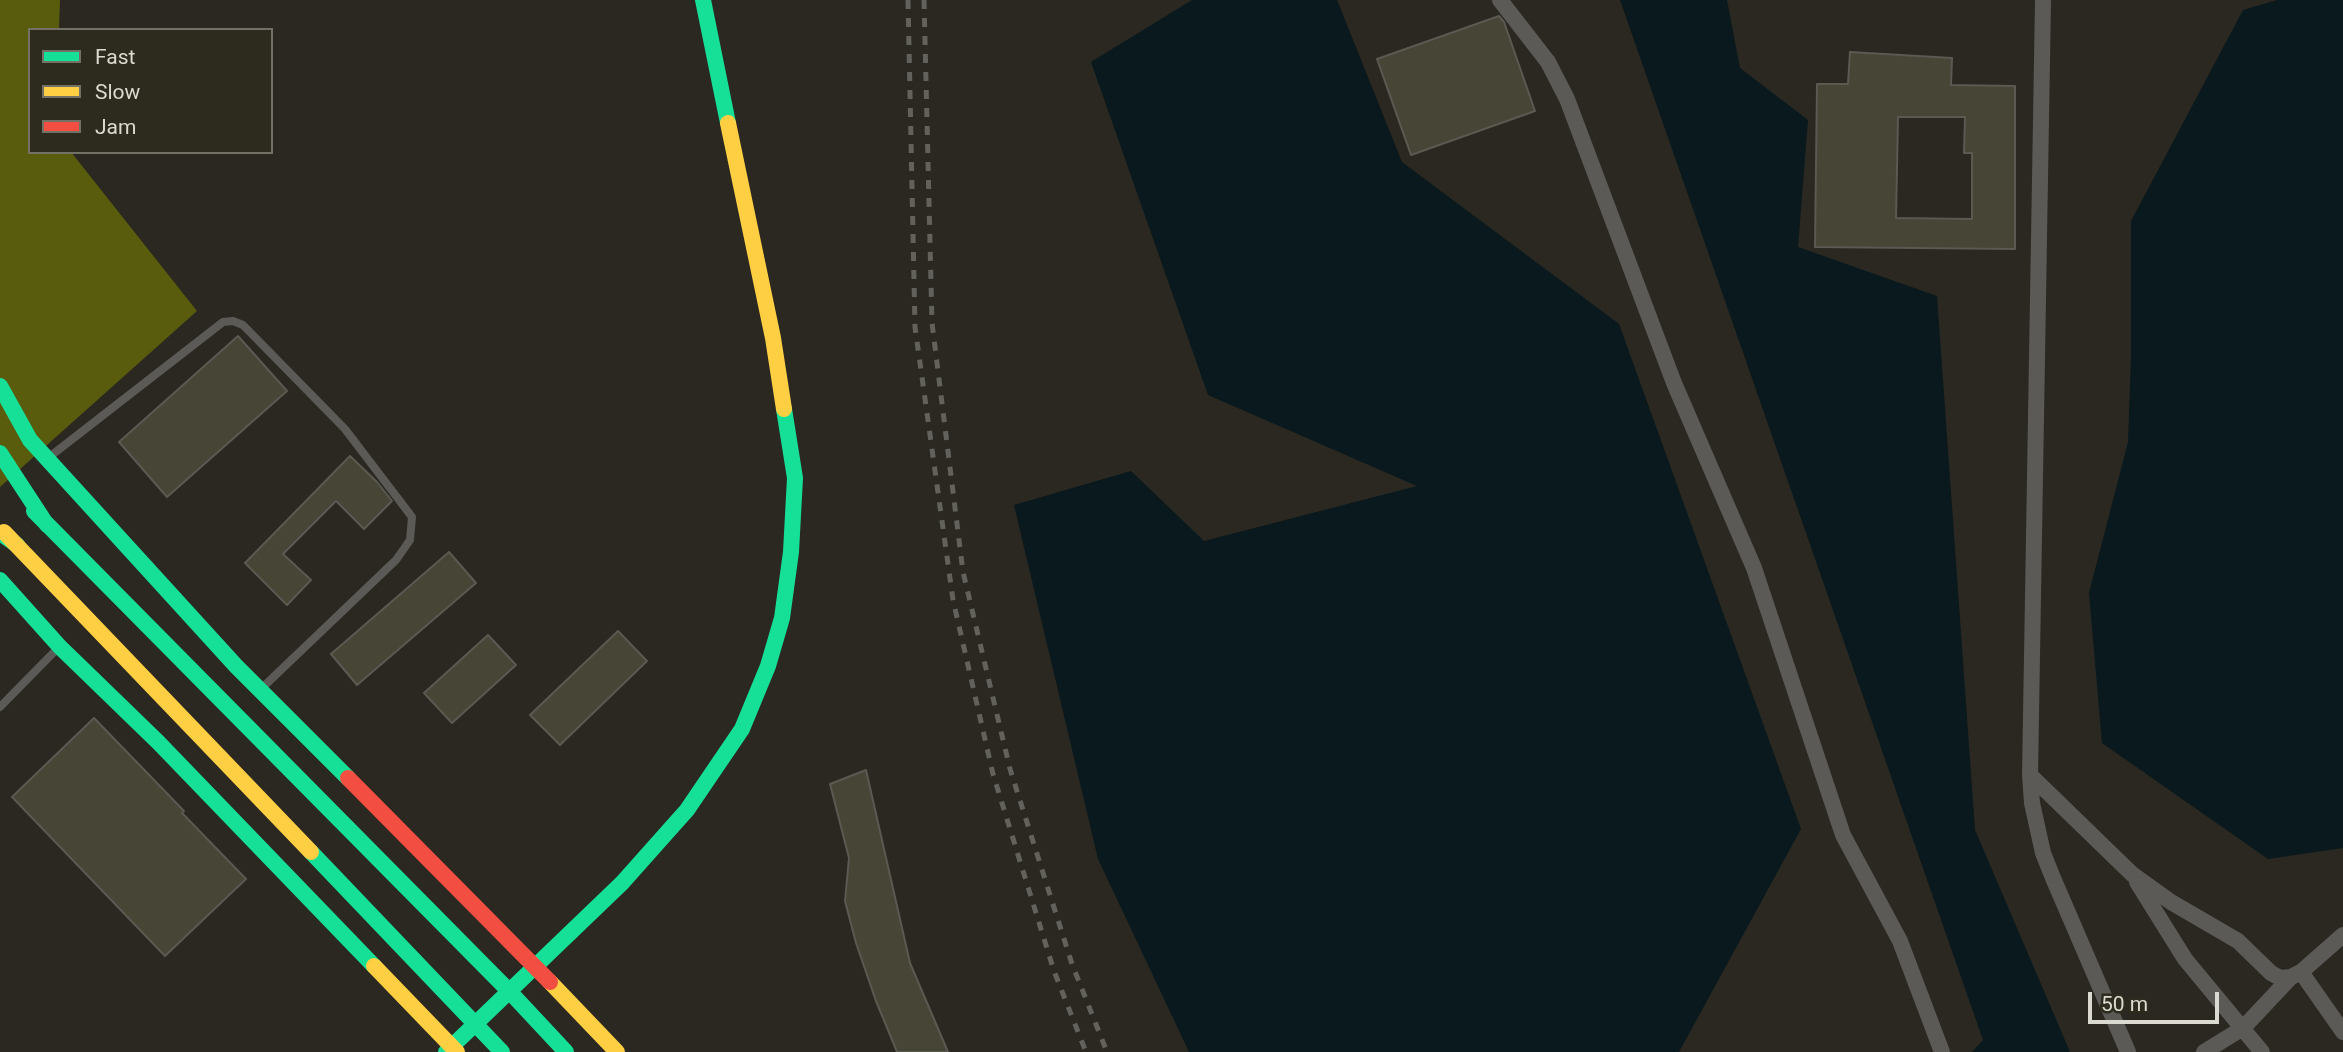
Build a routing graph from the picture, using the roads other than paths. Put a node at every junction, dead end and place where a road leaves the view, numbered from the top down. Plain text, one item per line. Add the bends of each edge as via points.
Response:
1 (703, 0) edge
2 (1500, 0) edge
3 (2043, 0) edge
4 (0, 386) edge
5 (0, 453) edge
6 (47, 459) junction
7 (0, 476) edge
8 (47, 526) junction
9 (0, 528) edge
10 (0, 533) edge
11 (17, 545) junction
12 (0, 580) edge
13 (60, 647) junction
14 (260, 690) junction
15 (0, 707) edge
16 (2030, 775) junction
17 (2132, 874) junction
18 (2343, 935) edge
19 (536, 967) junction
20 (2296, 975) junction
21 (510, 992) junction
22 (476, 1025) junction
23 (2243, 1028) junction
24 (2343, 1032) edge
25 (451, 1050) edge
26 (502, 1052) edge
27 (566, 1052) edge
28 (617, 1052) edge
29 (1942, 1052) edge
30 (2128, 1052) edge
31 (2204, 1052) edge
32 (2262, 1052) edge

1 - 19 main road via 773,338 795,478 792,552 782,618 742,729 714,773 656,847
2 - 29 street via 1548,62 1567,99 1674,383 1754,568 1843,835 1900,941
3 - 16 street
4 - 6 main road via 30,440
5 - 8 main road
6 - 14 main road
6 - 14 lane via 223,321 243,326 345,429 412,517 410,540 396,560
7 - 8 main road
8 - 21 main road
9 - 11 main road
10 - 11 main road
11 - 22 main road
12 - 13 main road
13 - 15 lane
13 - 25 main road via 159,742
14 - 19 main road
16 - 17 street
16 - 30 street via 2043,853
17 - 20 street via 2238,941 2280,978
17 - 23 street via 2185,959
18 - 20 street
19 - 21 main road
19 - 28 main road
20 - 23 street
20 - 24 street
21 - 22 main road
21 - 27 main road
22 - 25 main road
22 - 26 main road
23 - 31 street
23 - 32 street

